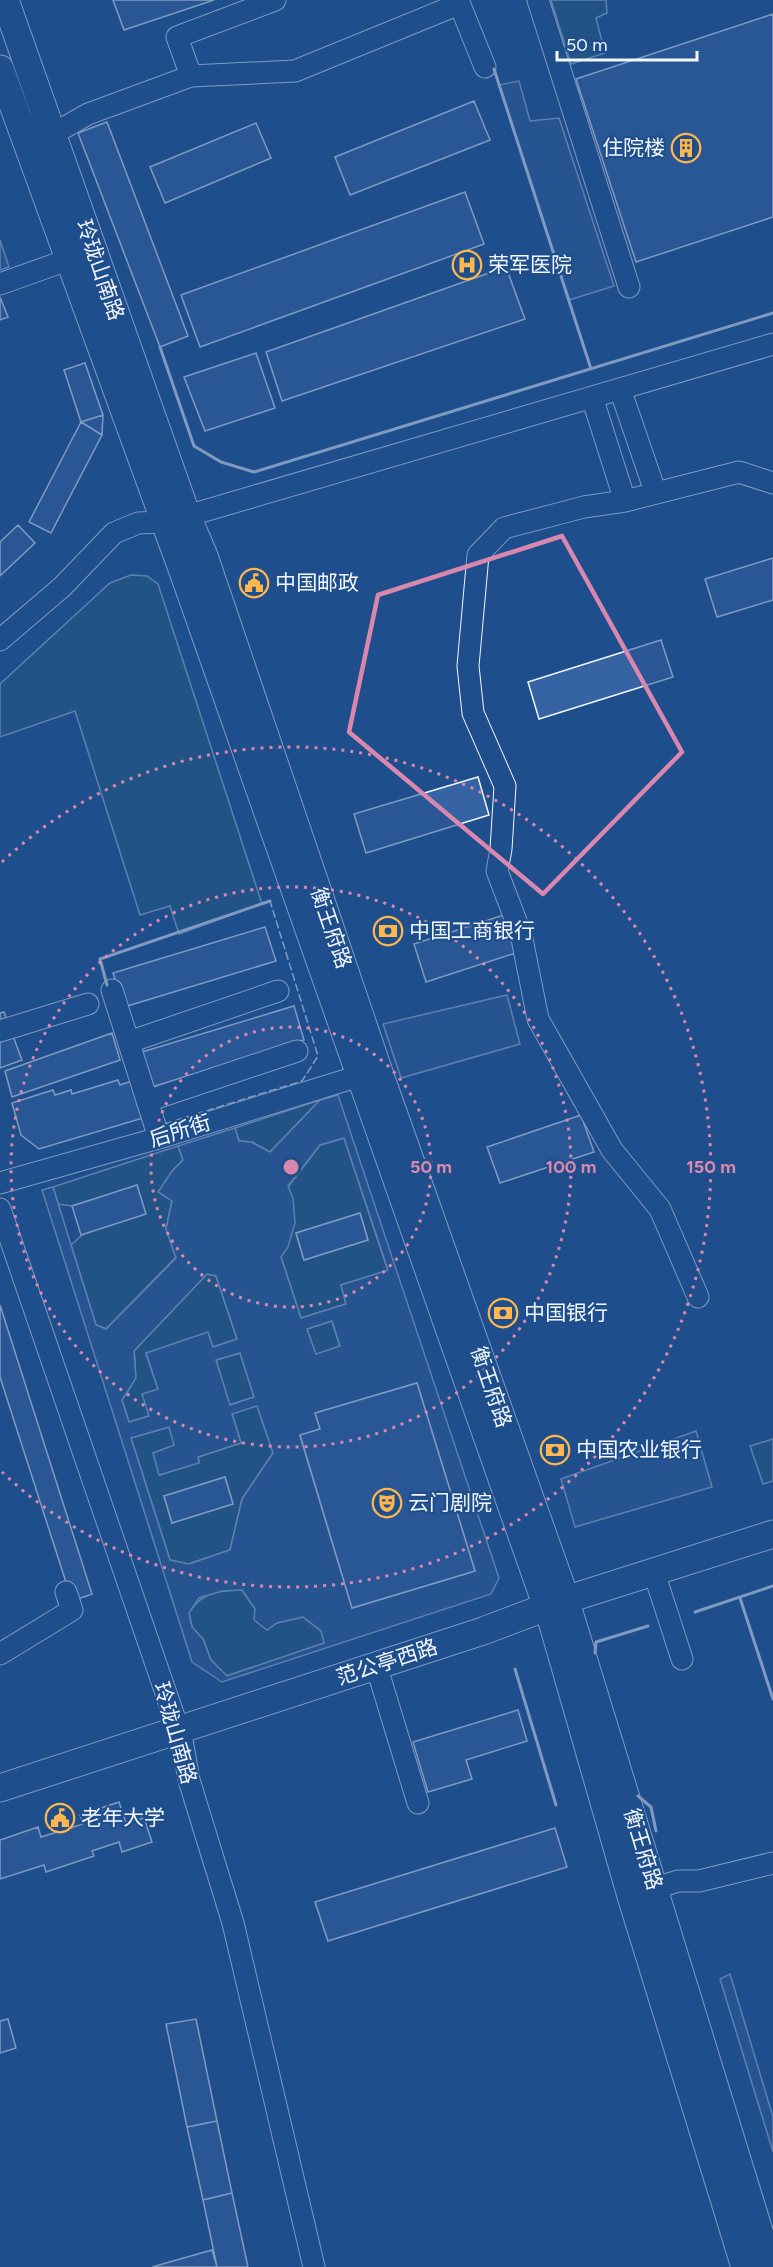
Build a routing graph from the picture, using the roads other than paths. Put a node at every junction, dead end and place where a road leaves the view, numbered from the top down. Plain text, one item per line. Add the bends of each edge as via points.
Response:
1 (5, 0) edge
2 (275, 0) edge
3 (538, 0) edge
4 (459, 2) edge
5 (485, 67) dead end
6 (0, 69) edge
7 (191, 76) junction
8 (53, 134) junction
9 (81, 255) junction
10 (0, 284) edge
11 (629, 286) dead end
12 (773, 344) edge
13 (620, 388) junction
14 (592, 397) junction
15 (773, 483) edge
16 (655, 491) junction
17 (625, 501) junction
18 (175, 519) junction
19 (0, 640) edge
20 (112, 990) dead end
21 (278, 991) dead end
22 (88, 1004) dead end
23 (0, 1030) edge
24 (129, 1042) junction
25 (297, 1051) dead end
26 (359, 1076) junction
27 (147, 1101) junction
28 (159, 1138) junction
29 (0, 1184) edge
30 (0, 1209) edge
31 (698, 1297) dead end
32 (773, 1534) edge
33 (773, 1548) edge
34 (658, 1585) junction
35 (66, 1592) dead end
36 (558, 1610) junction
37 (0, 1654) edge
38 (682, 1659) dead end
39 (380, 1678) junction
40 (180, 1735) junction
41 (0, 1788) edge
42 (0, 1801) edge
43 (418, 1803) dead end
44 (773, 1863) edge
45 (656, 1888) junction
46 (314, 2267) edge
47 (744, 2267) edge
48 (770, 2267) edge

1 - 8 main road, 玲珑山南路
2 - 7 street via 177,37
3 - 11 street
4 - 5 street
4 - 7 street via 295,70
6 - 9 main road, 玲珑山南路
7 - 8 street via 88,114
8 - 9 main road, 玲珑山南路
9 - 10 street
9 - 18 main road, 玲珑山南路
12 - 13 street
13 - 14 street
13 - 16 street
14 - 17 street
14 - 18 street
15 - 16 street via 739,472
16 - 17 street
17 - 31 street via 584,507 504,528 478,555 468,666 473,713 504,786 497,871 521,934 538,1019 612,1149 660,1209
18 - 19 street via 138,523 114,533 62,587
18 - 26 main road, 衡王府路 via 185,577
18 - 36 main road, 衡王府路 via 204,556
20 - 24 street
21 - 24 street
22 - 23 street
24 - 27 street
25 - 27 street
26 - 28 street, 后所街
26 - 36 main road, 衡王府路
27 - 28 street
28 - 29 street, 后所街
30 - 40 street, 玲珑山南路
32 - 36 main road, 范公亭西路
33 - 34 main road, 范公亭西路
34 - 36 main road, 范公亭西路
34 - 38 street
35 - 37 street via 72,1610
36 - 39 main road, 范公亭西路
36 - 40 main road, 范公亭西路 via 483,1631
36 - 45 main road, 衡王府路
36 - 47 main road, 衡王府路 via 631,1896
39 - 40 main road, 范公亭西路
39 - 43 street
40 - 41 main road, 范公亭西路
40 - 42 main road, 范公亭西路
40 - 46 street, 玲珑山南路 via 189,1780 233,1923
44 - 45 street
45 - 48 main road, 衡王府路

